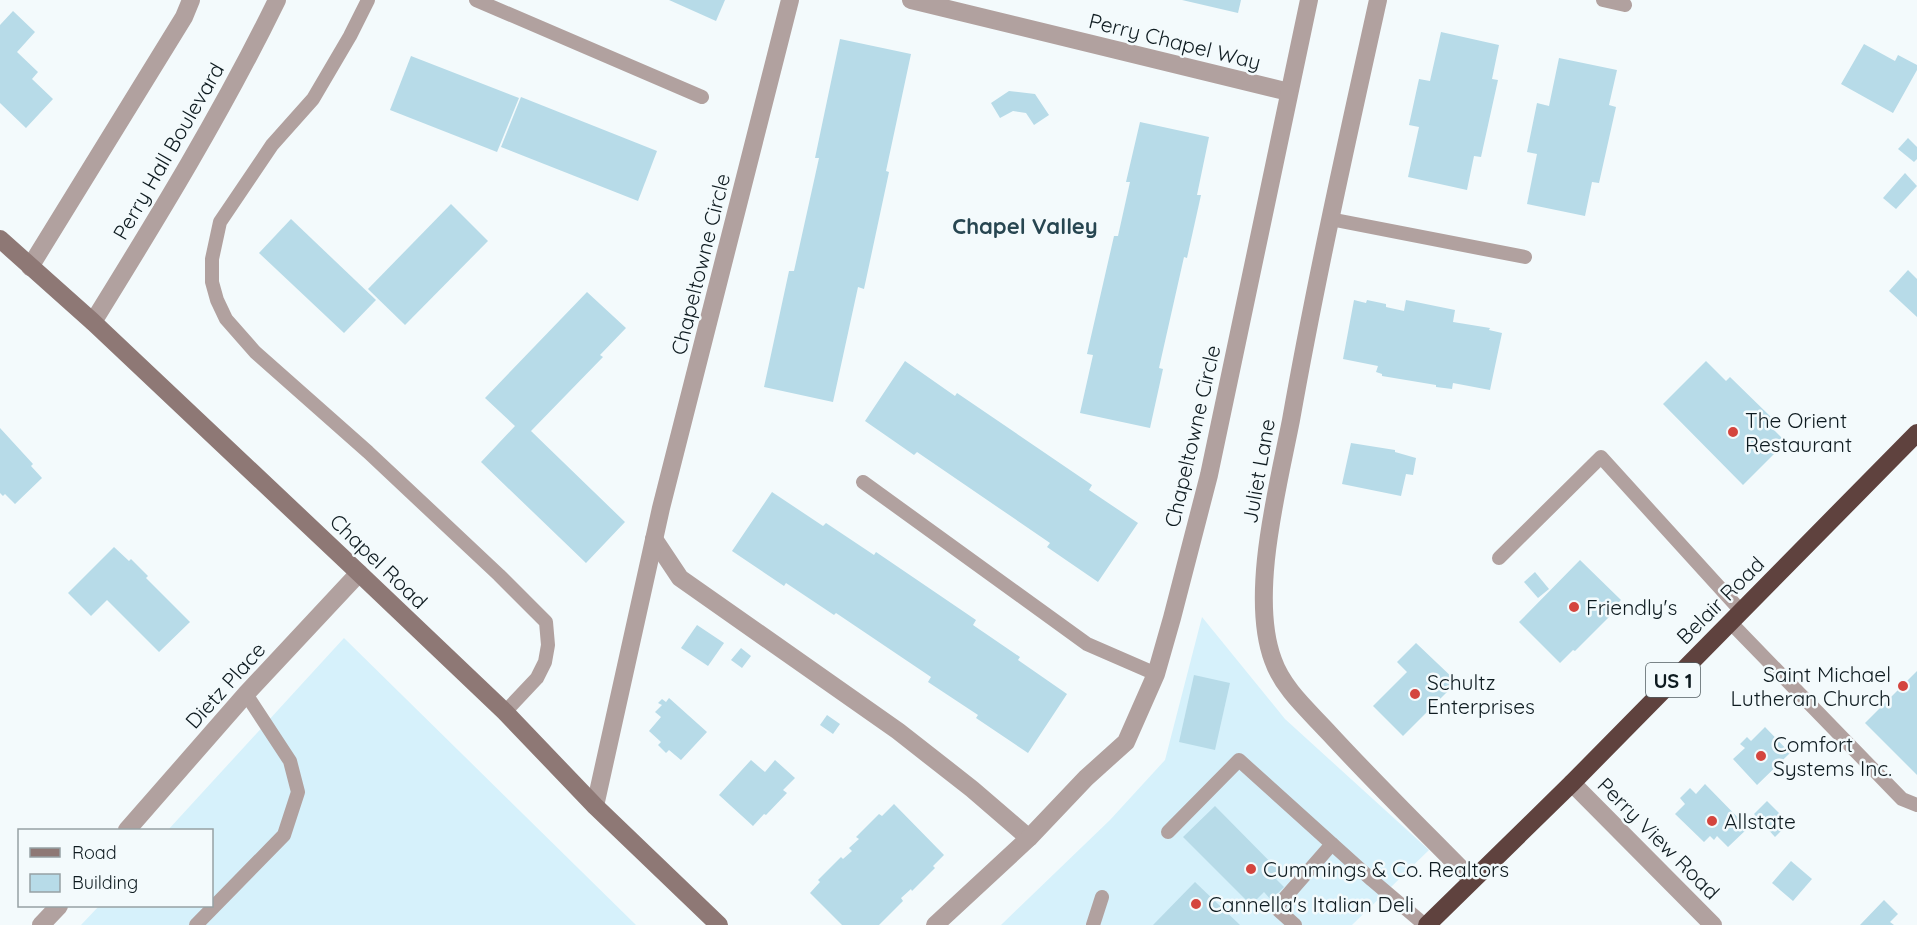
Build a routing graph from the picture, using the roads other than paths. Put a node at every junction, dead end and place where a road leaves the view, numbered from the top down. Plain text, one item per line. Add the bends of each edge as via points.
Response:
1 (191, 0) edge
2 (277, 0) edge
3 (369, 0) edge
4 (476, 0) edge
5 (790, 0) edge
6 (911, 0) edge
7 (1309, 0) edge
8 (1378, 0) edge
9 (1603, 0) edge
10 (1625, 5) dead end
11 (1289, 92) junction
12 (702, 97) dead end
13 (1330, 219) junction
14 (0, 239) edge
15 (1525, 257) dead end
16 (30, 267) junction
17 (93, 322) junction
18 (1917, 433) edge
19 (863, 482) dead end
20 (654, 539) junction
21 (1499, 558) dead end
22 (359, 573) junction
23 (1735, 617) junction
24 (1156, 674) junction
25 (246, 694) junction
26 (505, 712) junction
27 (1572, 783) junction
28 (1917, 805) edge
29 (594, 806) junction
30 (129, 829) edge
31 (1168, 832) dead end
32 (1029, 838) junction
33 (1332, 844) junction
34 (1472, 880) junction
35 (1102, 897) dead end
36 (58, 907) edge
37 (41, 925) edge
38 (196, 925) edge
39 (719, 925) edge
40 (936, 925) edge
41 (1093, 925) edge
42 (1295, 925) edge
43 (1426, 925) edge
44 (1713, 925) edge

1 - 16 street
2 - 17 street, Perry Hall Boulevard via 187,166
3 - 26 lane via 313,99 272,145 220,222 212,259 212,282 226,319 255,352 368,452 546,622 545,662 537,678
4 - 12 lane
5 - 20 street, Chapeltowne Circle
6 - 11 street, Perry Chapel Way
7 - 11 street, Chapeltowne Circle
8 - 13 street, Juliet Lane
9 - 10 lane
11 - 24 street, Chapeltowne Circle via 1209,475
13 - 15 lane
13 - 34 street, Juliet Lane via 1269,536 1263,594 1266,631 1273,660 1299,701
14 - 16 street, Chapel Road
16 - 17 street, Chapel Road
17 - 22 street, Chapel Road
18 - 23 highway, Belair Road / US 1
19 - 24 lane via 1087,644
20 - 29 street, Chapeltowne Circle
20 - 32 street via 680,578 898,731
21 - 23 lane via 1600,457
22 - 25 street, Dietz Place
22 - 26 street, Chapel Road
23 - 27 highway, Belair Road / US 1
23 - 28 lane via 1902,799
24 - 32 street, Chapeltowne Circle via 1126,742
25 - 30 street, Dietz Place
25 - 38 lane via 290,761 298,792 284,835
26 - 29 street, Chapel Road
27 - 34 highway, Belair Road / US 1
27 - 44 street, Perry View Road
29 - 39 street, Chapel Road
31 - 33 lane via 1239,760
32 - 40 street, Chapeltowne Circle
33 - 42 lane via 1276,908
33 - 43 lane
34 - 43 highway, Belair Road / US 1
35 - 41 lane
36 - 37 street

